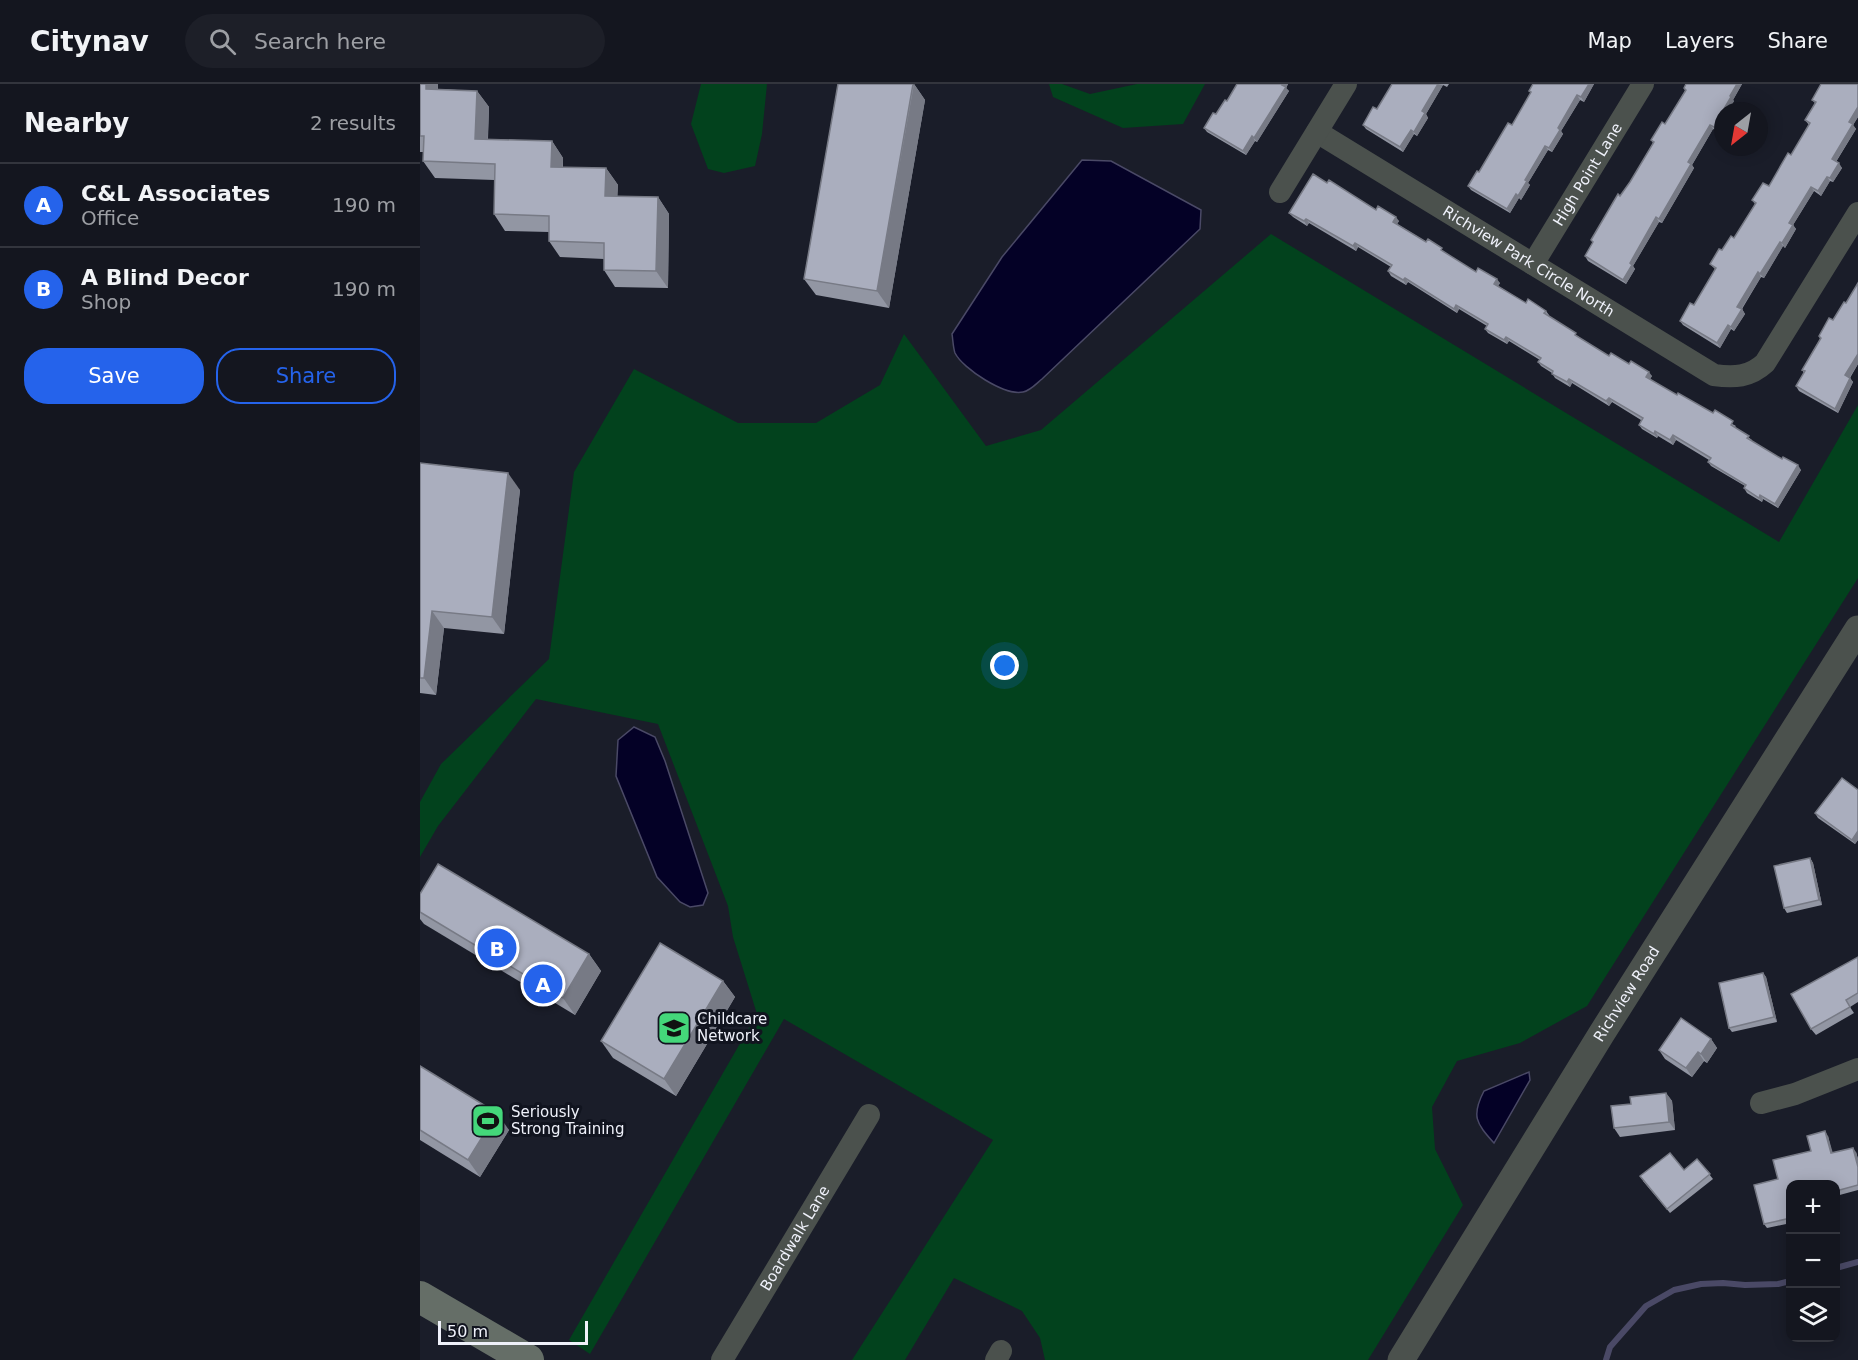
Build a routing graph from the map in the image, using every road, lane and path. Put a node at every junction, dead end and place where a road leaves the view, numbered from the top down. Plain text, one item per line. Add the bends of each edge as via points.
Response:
1 (1346, 84) edge
2 (1643, 84) edge
3 (1317, 132) junction
4 (1280, 192) dead end
5 (1858, 213) edge
6 (1533, 264) junction
7 (1858, 630) edge
8 (1858, 1069) edge
9 (1761, 1103) dead end
10 (869, 1115) dead end
11 (420, 1297) edge
12 (528, 1360) edge
13 (722, 1360) edge
14 (1401, 1360) edge

1 - 3 street
2 - 6 street, High Point Lane
3 - 4 street
3 - 6 street, Richview Park Circle North
5 - 6 street, Richview Park Circle North via 1775,350 1756,372 1745,376 1714,375
7 - 14 street, Richview Road via 1602,1033
8 - 9 street
10 - 13 street, Boardwalk Lane
11 - 12 main road

